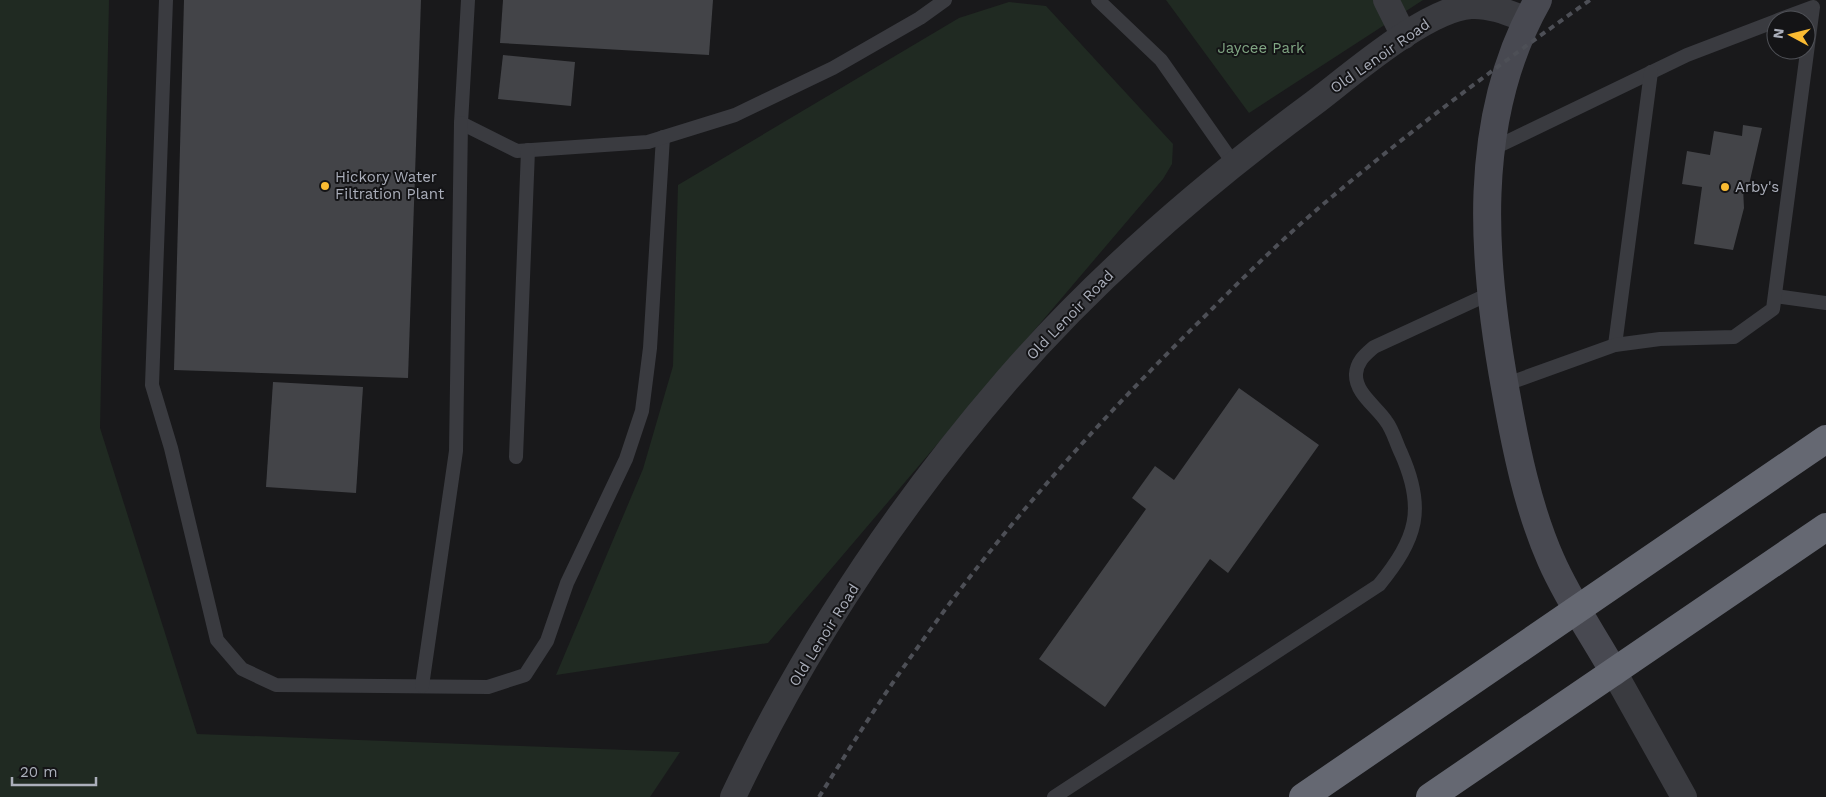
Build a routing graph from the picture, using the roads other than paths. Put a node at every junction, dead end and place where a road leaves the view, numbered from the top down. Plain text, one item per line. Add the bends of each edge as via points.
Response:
1 (166, 0) edge
2 (468, 0) edge
3 (945, 0) edge
4 (1098, 0) edge
5 (1386, 0) edge
6 (1814, 3) edge
7 (1533, 10) edge
8 (1799, 10) edge
9 (1766, 24) edge
10 (1404, 36) junction
11 (1650, 72) junction
12 (461, 123) junction
13 (663, 137) junction
14 (528, 150) junction
15 (1490, 150) junction
16 (1234, 164) junction
17 (1492, 293) junction
18 (1775, 296) junction
19 (1826, 303) edge
20 (1615, 344) junction
21 (1504, 386) junction
22 (1826, 439) edge
23 (516, 457) dead end
24 (1826, 527) edge
25 (1578, 609) junction
26 (1614, 672) junction
27 (422, 686) junction
28 (733, 797) edge
29 (1054, 797) edge
30 (1302, 797) edge
31 (1430, 797) edge
32 (1684, 797) edge

1 - 27 lane via 152,385 171,448 217,640 242,669 276,685
2 - 12 lane
3 - 13 lane via 833,68 735,115
4 - 16 lane via 1161,60
5 - 10 street
6 - 8 lane
6 - 18 lane
7 - 10 street, Old Lenoir Road via 1470,6 1442,13
7 - 15 main road via 1505,82
9 - 11 lane via 1687,54
10 - 16 street, Old Lenoir Road
11 - 15 lane
11 - 20 lane
12 - 14 lane via 517,150
12 - 27 lane via 456,451
13 - 14 lane via 648,142
13 - 27 lane via 650,348 642,411 626,459 567,583 547,641 525,675 488,687
14 - 23 lane
15 - 17 main road via 1486,216
16 - 28 street, Old Lenoir Road via 1097,286 1009,378 931,473 826,627 760,741
17 - 21 main road
17 - 29 lane via 1374,346 1360,359 1356,375 1359,389 1388,423 1412,478 1417,498 1406,547 1400,560 1379,585
18 - 19 lane
18 - 20 lane via 1773,309 1734,336
20 - 21 lane
21 - 25 main road via 1533,511 1551,561
22 - 25 highway
24 - 26 highway
25 - 26 main road
25 - 30 highway
26 - 31 highway
26 - 32 street

